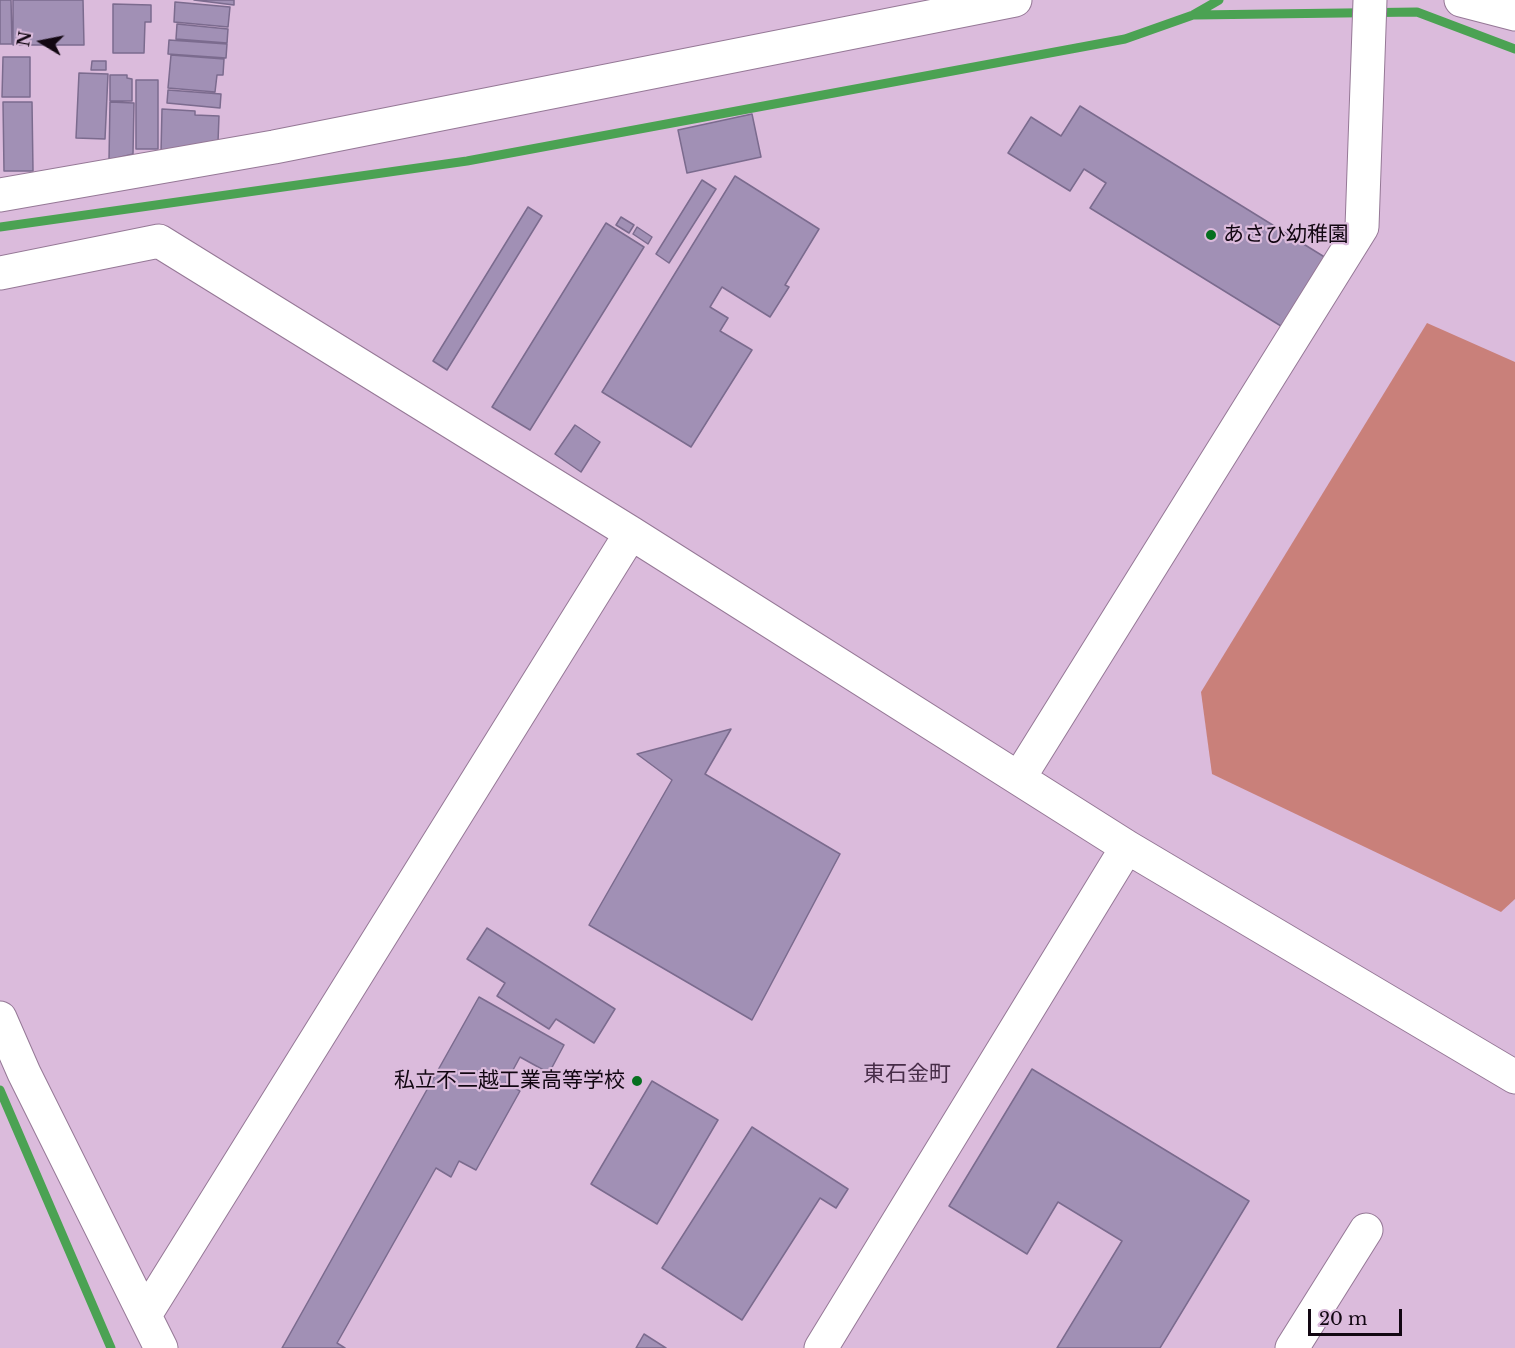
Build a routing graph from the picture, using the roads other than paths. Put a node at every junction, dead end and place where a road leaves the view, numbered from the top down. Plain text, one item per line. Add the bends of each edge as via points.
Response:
1 (1015, 0) edge
2 (1370, 0) edge
3 (1461, 0) edge
4 (1515, 14) edge
5 (0, 195) edge
6 (0, 273) edge
7 (631, 533) junction
8 (1018, 778) junction
9 (1127, 847) junction
10 (0, 1018) edge
11 (12, 1070) edge
12 (1515, 1077) edge
13 (1366, 1230) dead end
14 (145, 1315) junction
15 (161, 1348) edge
16 (821, 1348) edge
17 (1293, 1348) edge

1 - 5 street via 274,147
2 - 8 street via 1362,226
3 - 4 street
6 - 7 street via 159,241
7 - 8 street
7 - 14 street
8 - 9 street
9 - 12 street
9 - 16 street
10 - 11 street
11 - 14 street
13 - 17 street
14 - 15 street

